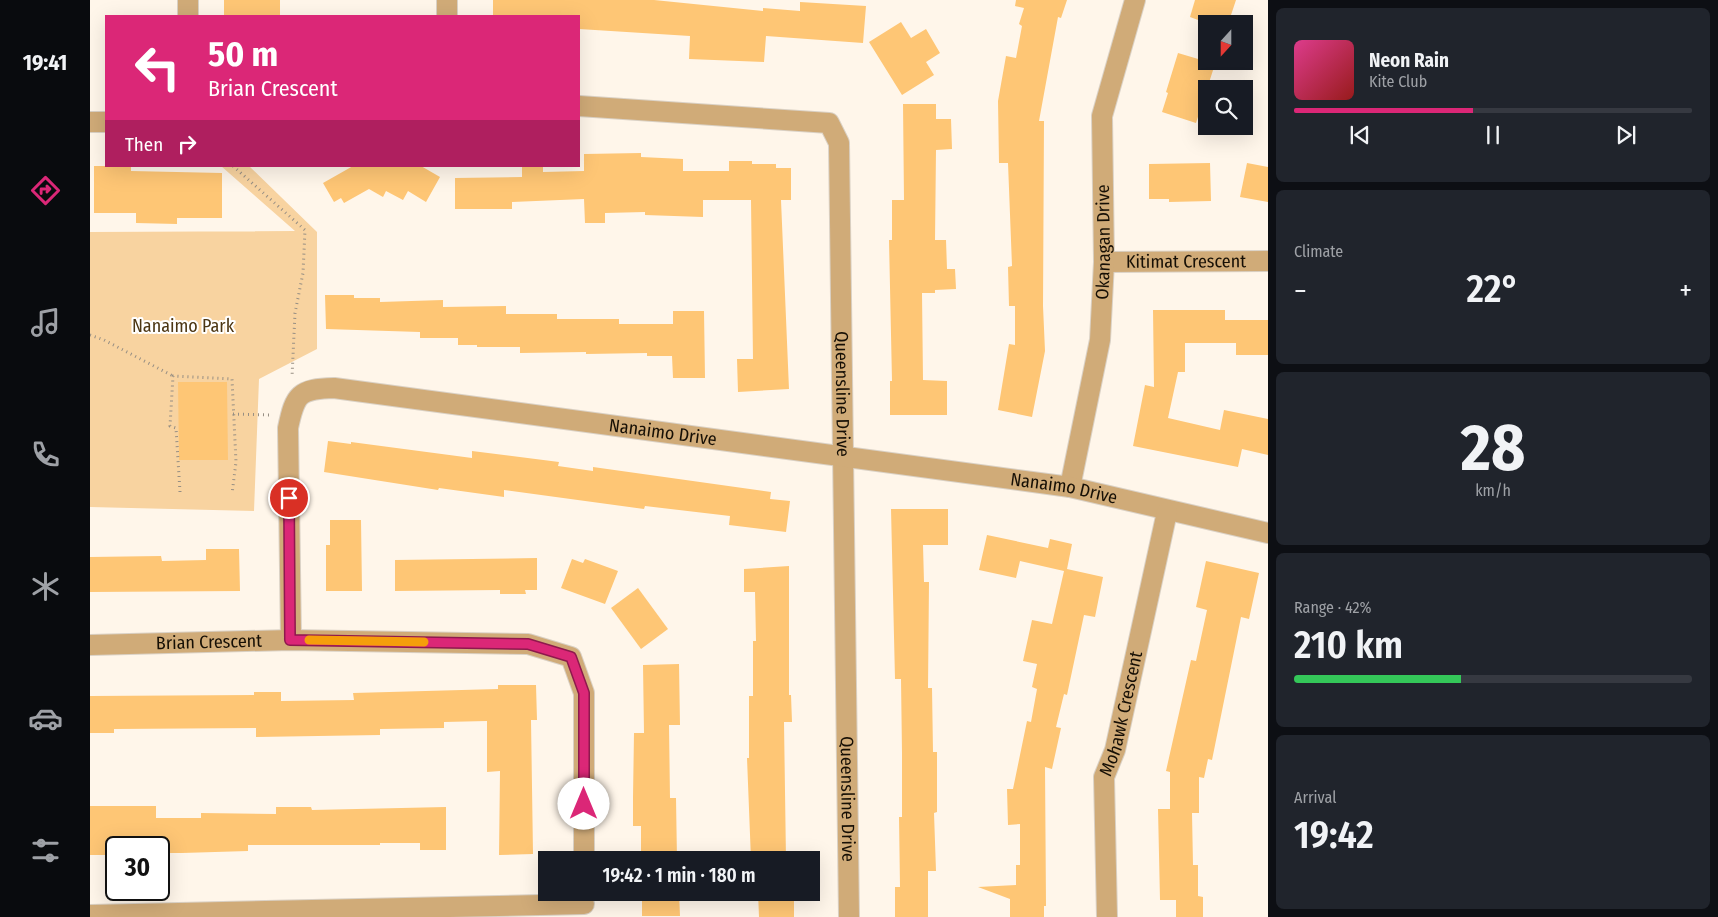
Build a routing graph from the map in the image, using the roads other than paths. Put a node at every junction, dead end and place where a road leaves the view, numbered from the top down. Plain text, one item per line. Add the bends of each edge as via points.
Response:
1 (188, 0) edge
2 (447, 0) edge
3 (1135, 0) edge
4 (188, 15) edge
5 (447, 15) edge
6 (580, 106) edge
7 (90, 122) edge
8 (105, 122) edge
9 (1268, 261) edge
10 (1104, 262) junction
11 (843, 457) junction
12 (1070, 487) junction
13 (1167, 512) junction
14 (1268, 533) edge
15 (290, 640) junction
16 (90, 645) edge
17 (584, 851) edge
18 (584, 905) edge
19 (90, 915) edge
20 (849, 917) edge
21 (1106, 917) edge

1 - 4 street
2 - 5 street
3 - 10 street, Okanagan Drive via 1102,116
6 - 11 street, Queensline Drive via 829,123 839,143
7 - 8 street
9 - 10 street, Kitimat Crescent
10 - 12 street, Okanagan Drive via 1100,340
11 - 12 street, Nanaimo Drive
11 - 15 street, Nanaimo Drive via 334,388 310,389 293,403 288,428
11 - 20 street, Queensline Drive
12 - 13 street, Nanaimo Drive
13 - 14 street, Nanaimo Drive
13 - 21 street, Mohawk Crescent via 1115,750 1104,777
15 - 16 street, Brian Crescent
15 - 17 street, Brian Crescent via 528,644 571,657 584,693
18 - 19 street

